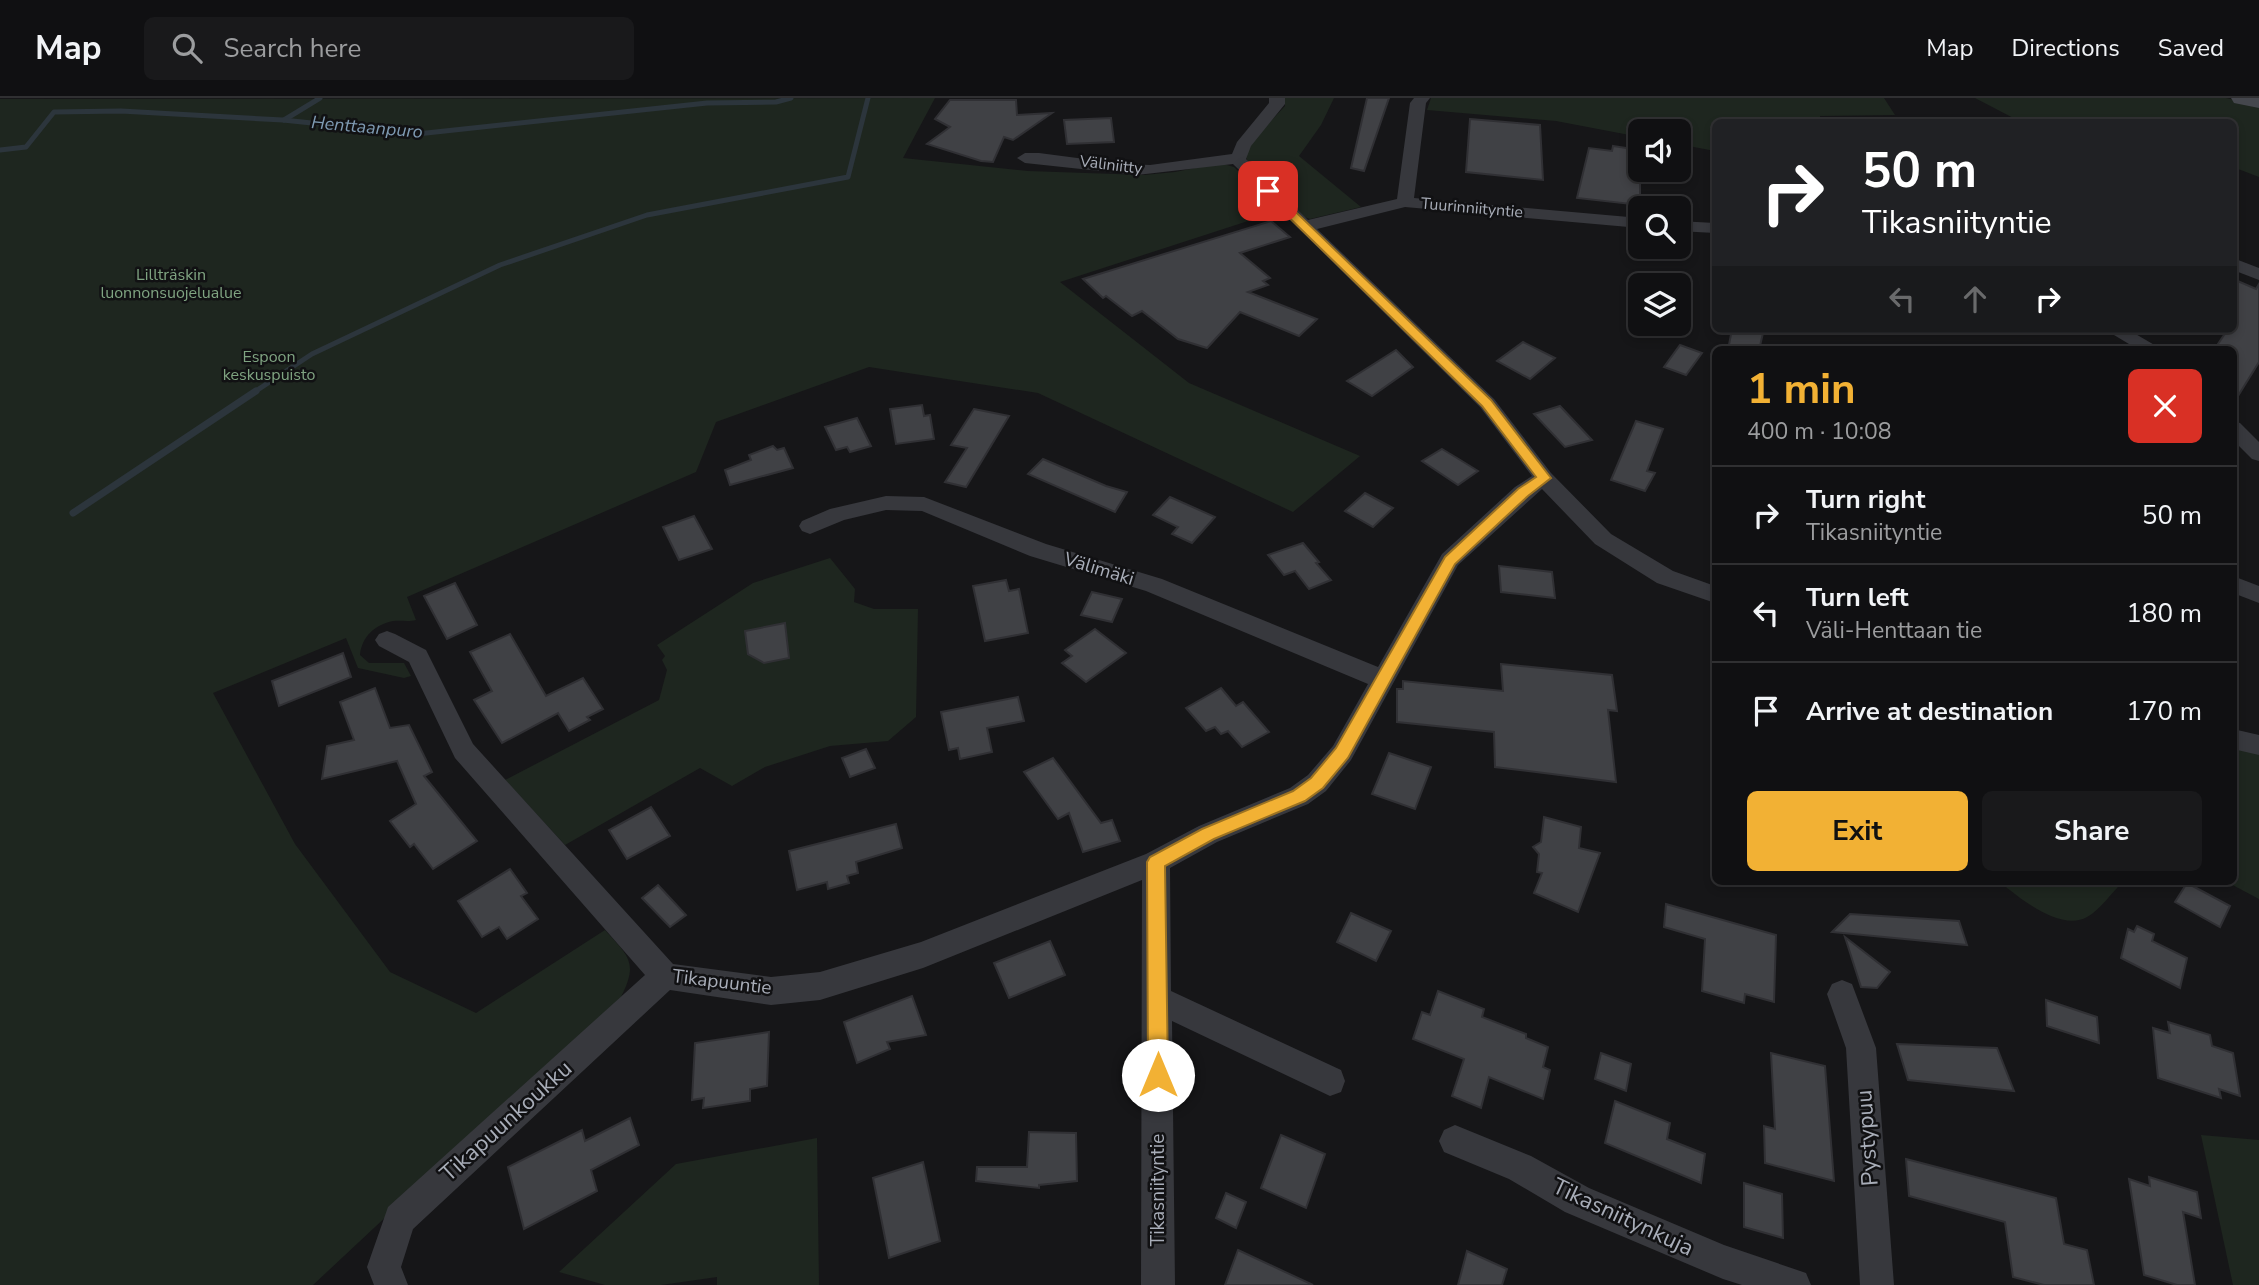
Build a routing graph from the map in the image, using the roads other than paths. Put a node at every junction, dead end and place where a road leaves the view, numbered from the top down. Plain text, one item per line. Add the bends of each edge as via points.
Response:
1 (1277, 98) edge
2 (1422, 98) edge
3 (2242, 98) edge
4 (2259, 103) edge
5 (1025, 158) dead end
6 (1238, 159) junction
7 (1405, 202) junction
8 (1628, 222) edge
9 (1306, 226) junction
10 (1691, 227) edge
11 (1712, 228) edge
12 (2237, 265) edge
13 (2259, 275) edge
14 (2120, 333) edge
15 (2145, 346) edge
16 (2237, 432) edge
17 (2259, 454) edge
18 (1544, 478) junction
19 (810, 526) dead end
20 (2237, 586) edge
21 (1712, 594) edge
22 (2259, 596) edge
23 (387, 640) dead end
24 (1382, 678) junction
25 (2237, 741) edge
26 (2259, 745) edge
27 (1156, 862) junction
28 (665, 976) junction
29 (1842, 993) dead end
30 (1159, 1000) junction
31 (1330, 1081) dead end
32 (1455, 1141) dead end
33 (391, 1285) edge
34 (1158, 1285) edge
35 (1794, 1285) edge
36 (1877, 1285) edge

1 - 6 street
2 - 7 street
3 - 4 main road
5 - 6 street, Väliniitty via 1048,157 1134,170
6 - 9 street
7 - 8 street, Tuurinniityntie
7 - 9 street, Tuurinniityntie
9 - 18 street via 1487,403
10 - 11 street
12 - 13 street
14 - 15 street
16 - 17 street
18 - 21 street via 1602,540 1665,578
18 - 24 street via 1450,561
19 - 24 street, Välimäki via 886,503 924,504 1038,550 1154,585
20 - 22 street
23 - 28 street, Tikapuuntie via 418,656 464,751
24 - 27 street via 1342,753 1317,783 1299,796 1208,834
25 - 26 street
27 - 28 street, Tikapuuntie via 923,955 820,986 771,991
27 - 30 street, Tikasniityntie
28 - 33 street, Tikapuunkoukku via 400,1219 384,1268
29 - 36 street, Pystypuu via 1861,1048
30 - 31 street
30 - 34 street, Tikasniityntie
32 - 35 street, Tikasniitynkuja via 1520,1167 1577,1200 1723,1262

